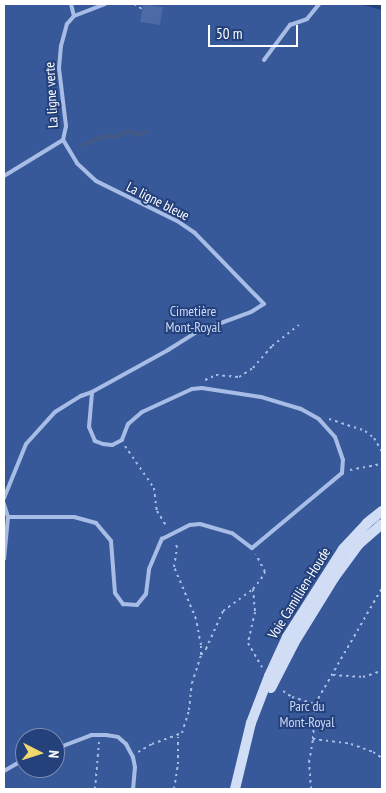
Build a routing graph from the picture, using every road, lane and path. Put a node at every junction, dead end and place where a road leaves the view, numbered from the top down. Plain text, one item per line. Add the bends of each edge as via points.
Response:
1 (71, 4) edge
2 (105, 4) edge
3 (134, 4) edge
4 (319, 4) edge
5 (142, 10) dead end
6 (74, 16) junction
7 (264, 60) dead end
8 (64, 140) junction
9 (4, 176) edge
10 (299, 326) dead end
11 (202, 388) junction
12 (92, 392) junction
13 (319, 419) junction
14 (122, 440) junction
15 (382, 452) edge
16 (382, 464) edge
17 (342, 473) junction
18 (4, 498) edge
19 (4, 504) edge
20 (382, 511) edge
21 (8, 518) junction
22 (382, 524) edge
23 (172, 533) junction
24 (252, 548) junction
25 (4, 559) edge
26 (382, 588) edge
27 (253, 589) junction
28 (201, 655) junction
29 (260, 664) dead end
30 (382, 671) edge
31 (333, 675) junction
32 (284, 692) dead end
33 (315, 704) junction
34 (99, 734) junction
35 (178, 736) junction
36 (313, 739) junction
37 (65, 746) edge
38 (133, 757) junction
39 (382, 758) edge
40 (15, 765) edge
41 (4, 771) edge
42 (95, 789) edge
43 (132, 789) edge
44 (174, 789) edge
45 (235, 789) edge
46 (242, 789) edge
47 (310, 789) edge

1 - 6 lane
2 - 6 lane
3 - 5 path
4 - 7 lane via 307,18 290,25
6 - 8 lane, La ligne verte via 67,24 60,57 66,126
8 - 9 lane, La ligne verte
8 - 12 lane, La ligne bleue via 77,163 96,181 178,221 195,233 264,304 199,331
10 - 11 path via 239,377 216,375 205,379
11 - 13 lane via 261,397 301,409
11 - 14 lane via 192,389 142,412 128,424
12 - 14 lane via 88,427 94,441 112,445
12 - 18 lane via 55,412 34,434 20,456
13 - 15 path via 365,430
13 - 17 lane via 340,447
14 - 23 path via 154,488 157,511
16 - 17 path
17 - 24 lane
19 - 21 lane
20 - 45 street, Voie Camillien-Houde via 366,523 343,549 287,637 251,723
21 - 23 lane via 74,517 96,524 111,541 115,593 123,604 130,606 143,601 155,552 162,539
21 - 25 lane
22 - 46 street, Voie Camillien-Houde via 367,535 351,554 286,655 258,723
23 - 24 lane via 190,525 211,526 232,533
23 - 28 path via 177,547 174,567 196,619
24 - 27 path via 265,572
26 - 31 path
27 - 28 path via 223,611
27 - 29 path via 255,612 248,643
28 - 35 path via 192,683 185,726
30 - 31 path via 363,677
31 - 33 path
32 - 33 path
33 - 36 path
34 - 37 lane
34 - 38 lane via 123,740
34 - 42 path
35 - 38 path via 143,749
35 - 44 path
36 - 39 path via 351,744
36 - 47 path via 309,762
38 - 43 lane
40 - 41 lane

